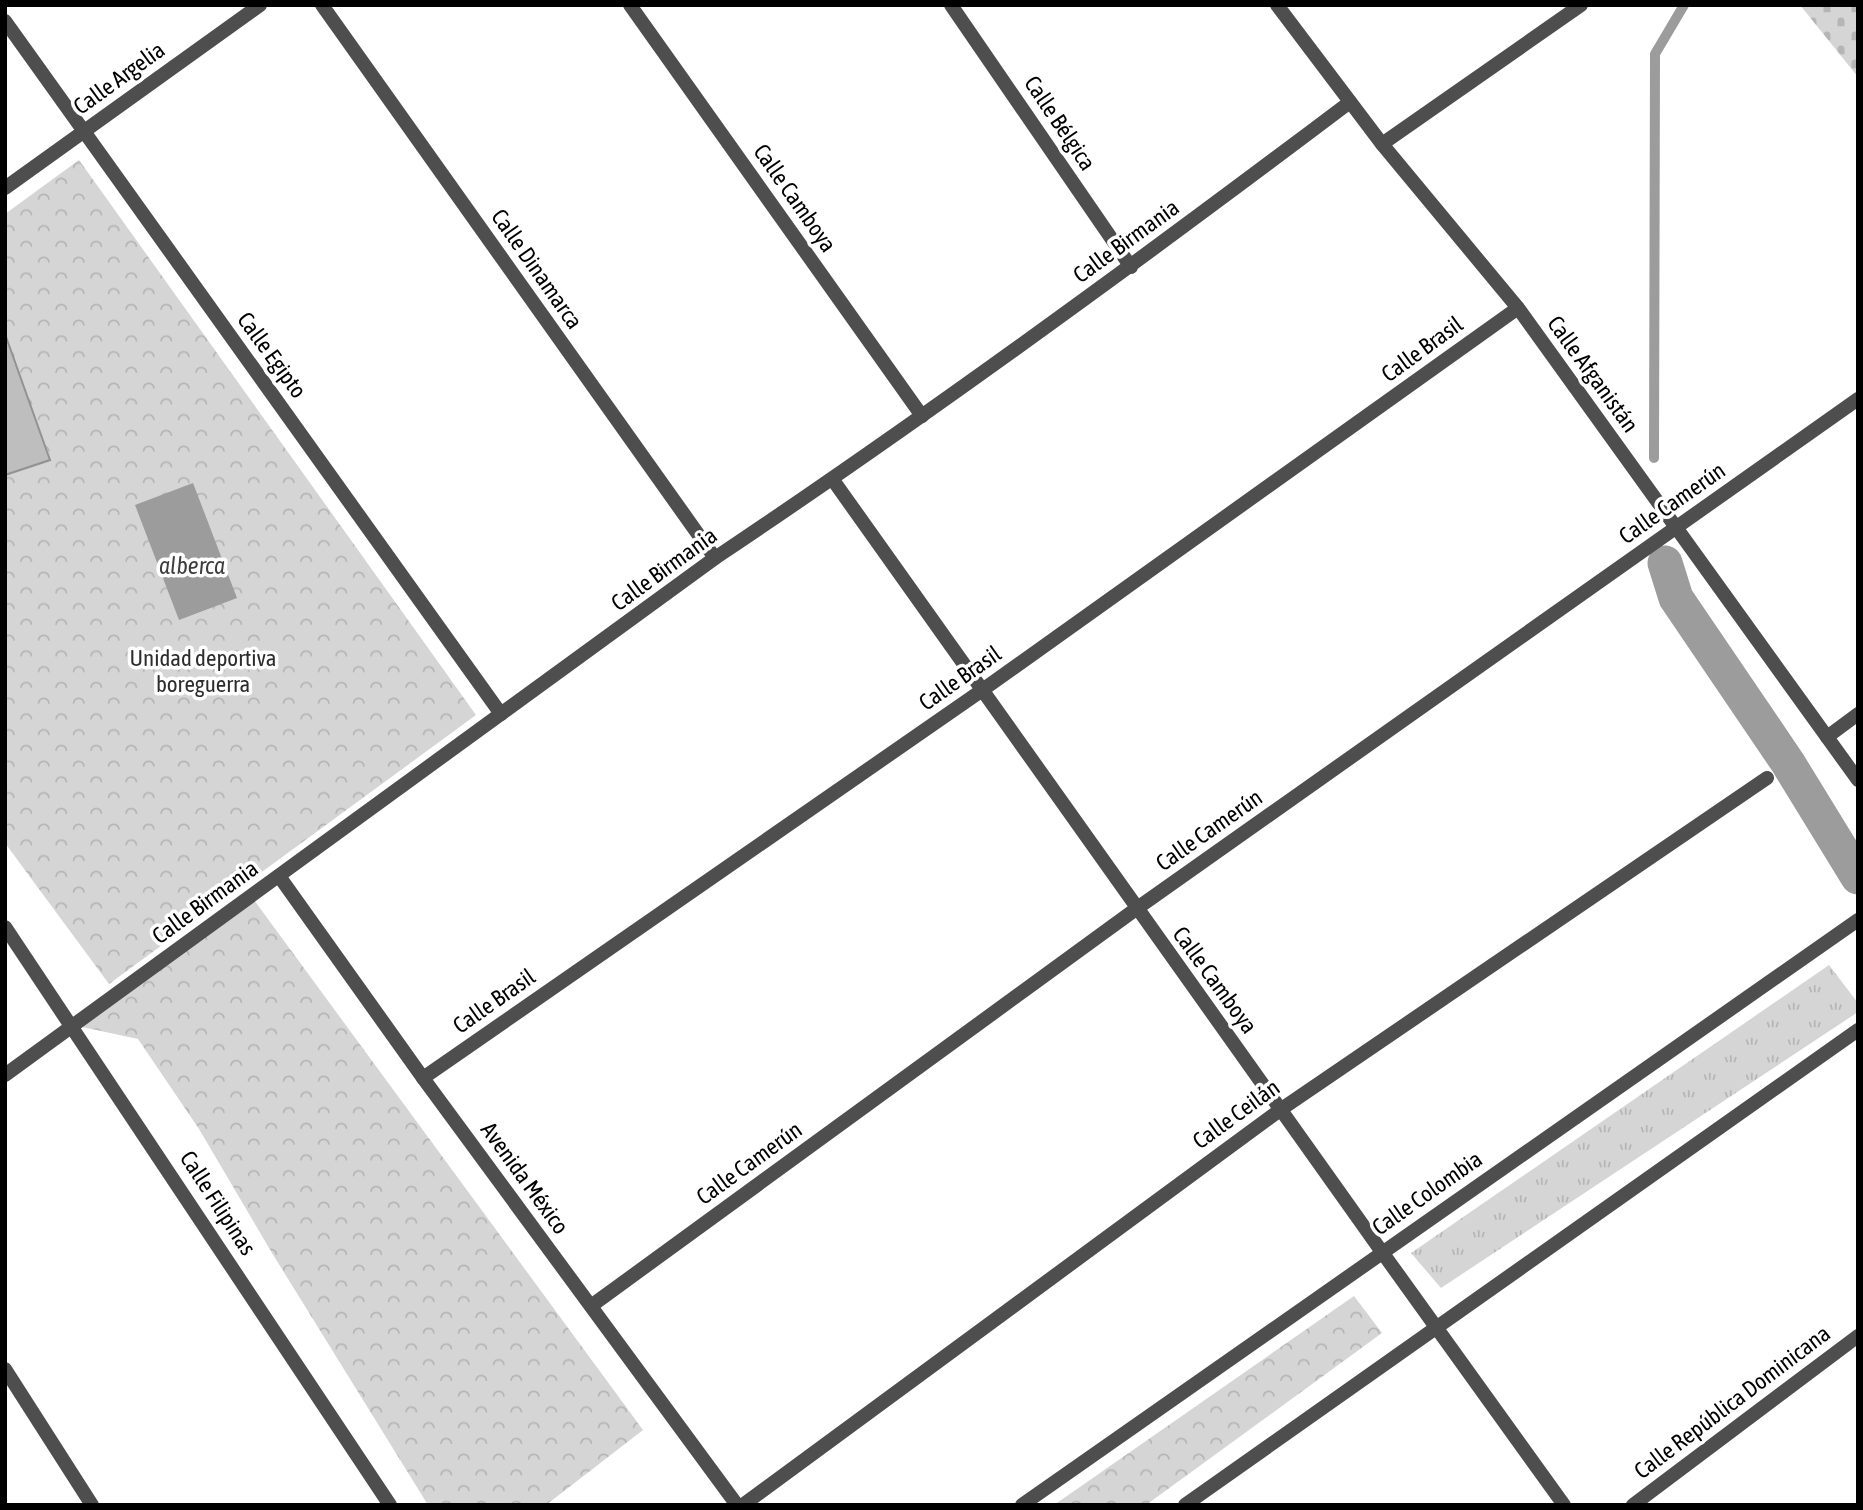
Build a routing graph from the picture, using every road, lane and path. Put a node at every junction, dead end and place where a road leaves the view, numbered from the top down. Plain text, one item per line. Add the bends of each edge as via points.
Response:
1 (260, 5) edge
2 (322, 5) edge
3 (630, 5) edge
4 (951, 5) edge
5 (1277, 5) edge
6 (1581, 5) edge
7 (5, 21) edge
8 (1350, 102) junction
9 (84, 131) junction
10 (1382, 144) junction
11 (5, 188) edge
12 (1131, 267) junction
13 (1518, 308) junction
14 (1858, 399) edge
15 (922, 416) junction
16 (832, 480) junction
17 (1676, 528) junction
18 (715, 558) junction
19 (981, 691) junction
20 (1858, 714) edge
21 (501, 715) junction
22 (1827, 737) junction
23 (1767, 778) dead end
24 (1858, 780) edge
25 (279, 876) junction
26 (1136, 909) junction
27 (1858, 920) edge
28 (5, 927) edge
29 (73, 1025) junction
30 (1858, 1030) edge
31 (5, 1075) edge
32 (423, 1078) junction
33 (1280, 1110) junction
34 (1382, 1252) junction
35 (591, 1306) junction
36 (1436, 1328) junction
37 (1858, 1336) edge
38 (5, 1369) edge
39 (92, 1505) edge
40 (390, 1505) edge
41 (737, 1505) edge
42 (743, 1505) edge
43 (1022, 1505) edge
44 (1185, 1505) edge
45 (1564, 1505) edge
46 (1633, 1505) edge

1 - 9 street, Calle Argelia
2 - 18 street, Calle Dinamarca
3 - 15 street, Calle Camboya
4 - 12 street, Calle Bélgica
5 - 8 street, Calle Afganistán
6 - 10 street
7 - 9 street, Calle Egipto
8 - 10 street, Calle Afganistán
8 - 12 street, Calle Birmania
9 - 11 street, Calle Argelia
9 - 21 street, Calle Egipto
10 - 13 street, Calle Afganistán
12 - 15 street, Calle Birmania
13 - 17 street, Calle Afganistán
13 - 19 street, Calle Brasil
14 - 17 street, Calle Camerún
15 - 16 street, Calle Birmania
16 - 18 street, Calle Birmania
16 - 19 street, Calle Camboya
17 - 22 street, Calle Afganistán
17 - 26 street, Calle Camerún
18 - 21 street, Calle Birmania
19 - 26 street, Calle Camboya
19 - 32 street, Calle Brasil
20 - 22 street
21 - 25 street, Calle Birmania
22 - 24 street, Calle Afganistán
23 - 33 street, Calle Ceilán
25 - 29 street, Calle Birmania
25 - 32 street, Avenida México
26 - 33 street, Calle Camboya
26 - 35 street, Calle Camerún
27 - 34 street, Calle Colombia
28 - 29 street, Calle Filipinas
29 - 31 street, Calle Birmania
29 - 40 street, Calle Filipinas
30 - 36 street
32 - 35 street, Avenida México
33 - 34 street, Calle Camboya
33 - 42 street, Calle Ceilán
34 - 36 street, Calle Camboya
34 - 43 street, Calle Colombia
35 - 41 street, Avenida México
36 - 44 street
36 - 45 street, Calle Camboya
37 - 46 street, Calle República Dominicana
38 - 39 street

